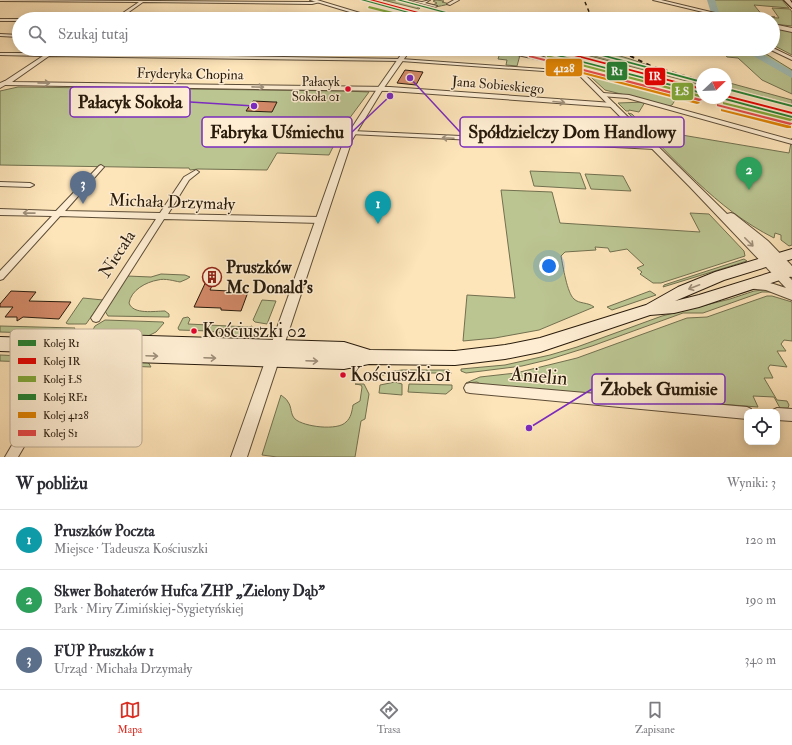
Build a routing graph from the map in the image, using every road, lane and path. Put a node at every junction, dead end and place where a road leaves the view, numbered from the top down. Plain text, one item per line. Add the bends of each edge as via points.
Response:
1 (0, 0) edge
2 (312, 0) edge
3 (411, 0) edge
4 (428, 0) edge
5 (457, 0) edge
6 (655, 0) edge
7 (787, 0) edge
8 (97, 1) edge
9 (142, 2) junction
10 (318, 2) junction
11 (422, 3) junction
12 (449, 4) dead end
13 (435, 6) dead end
14 (792, 6) edge
15 (127, 12) edge
16 (353, 12) edge
17 (704, 12) edge
18 (0, 20) edge
19 (12, 20) edge
20 (780, 27) edge
21 (792, 29) edge
22 (0, 35) edge
23 (12, 35) edge
24 (780, 53) edge
25 (0, 54) edge
26 (12, 54) edge
27 (46, 56) edge
28 (119, 56) edge
29 (404, 56) edge
30 (530, 56) edge
31 (792, 59) edge
32 (401, 60) junction
33 (572, 72) dead end
34 (2, 84) edge
35 (380, 89) junction
36 (602, 95) junction
37 (613, 105) junction
38 (352, 133) junction
39 (792, 142) edge
40 (655, 147) junction
41 (102, 167) dead end
42 (196, 172) dead end
43 (0, 184) edge
44 (30, 185) dead end
45 (0, 212) edge
46 (59, 213) junction
47 (162, 216) junction
48 (320, 220) junction
49 (792, 254) edge
50 (772, 259) junction
51 (789, 272) edge
52 (0, 277) edge
53 (746, 285) junction
54 (792, 287) edge
55 (792, 295) edge
56 (650, 309) junction
57 (96, 318) dead end
58 (0, 344) edge
59 (10, 344) edge
60 (142, 353) edge
61 (275, 353) junction
62 (470, 388) dead end
63 (744, 413) edge
64 (780, 414) edge
65 (792, 415) edge
66 (17, 447) edge
67 (11, 457) edge
68 (239, 457) edge

1 - 8 street
2 - 10 street
3 - 11 street
4 - 11 street
5 - 12 street
6 - 17 street
7 - 14 main road
8 - 9 street
9 - 10 street
9 - 15 street
10 - 16 street
11 - 13 street
18 - 19 street
20 - 21 street
22 - 23 street
24 - 31 street
25 - 26 street
27 - 34 street
28 - 32 street
29 - 32 street
30 - 36 street via 560,62 576,69
32 - 33 street
32 - 35 street
34 -> 35 street, Fryderyka Chopina
35 -> 37 street, Jana Sobieskiego
35 - 38 street
36 - 37 street
36 - 39 street via 627,96
37 - 40 street
40 -> 38 street
38 - 48 street
40 - 50 street
41 - 46 street
42 - 47 street, Niecała via 186,179
43 - 44 street
46 -> 45 street, Michała Drzymały
46 - 47 street, Michała Drzymały
46 - 52 street
47 - 48 street, Michała Drzymały
47 - 57 street, Niecała
48 - 61 street
49 - 50 main road
50 - 51 street
50 -> 56 main road via 668,297
51 - 53 main road
51 - 54 street
53 - 55 street via 767,286
53 - 56 main road via 687,304
56 - 61 main road via 570,336 505,352 455,358 370,357 344,362
58 - 59 main road
60 - 61 main road
61 - 68 street
62 - 63 street, Anielin
64 - 65 street
66 - 67 street

